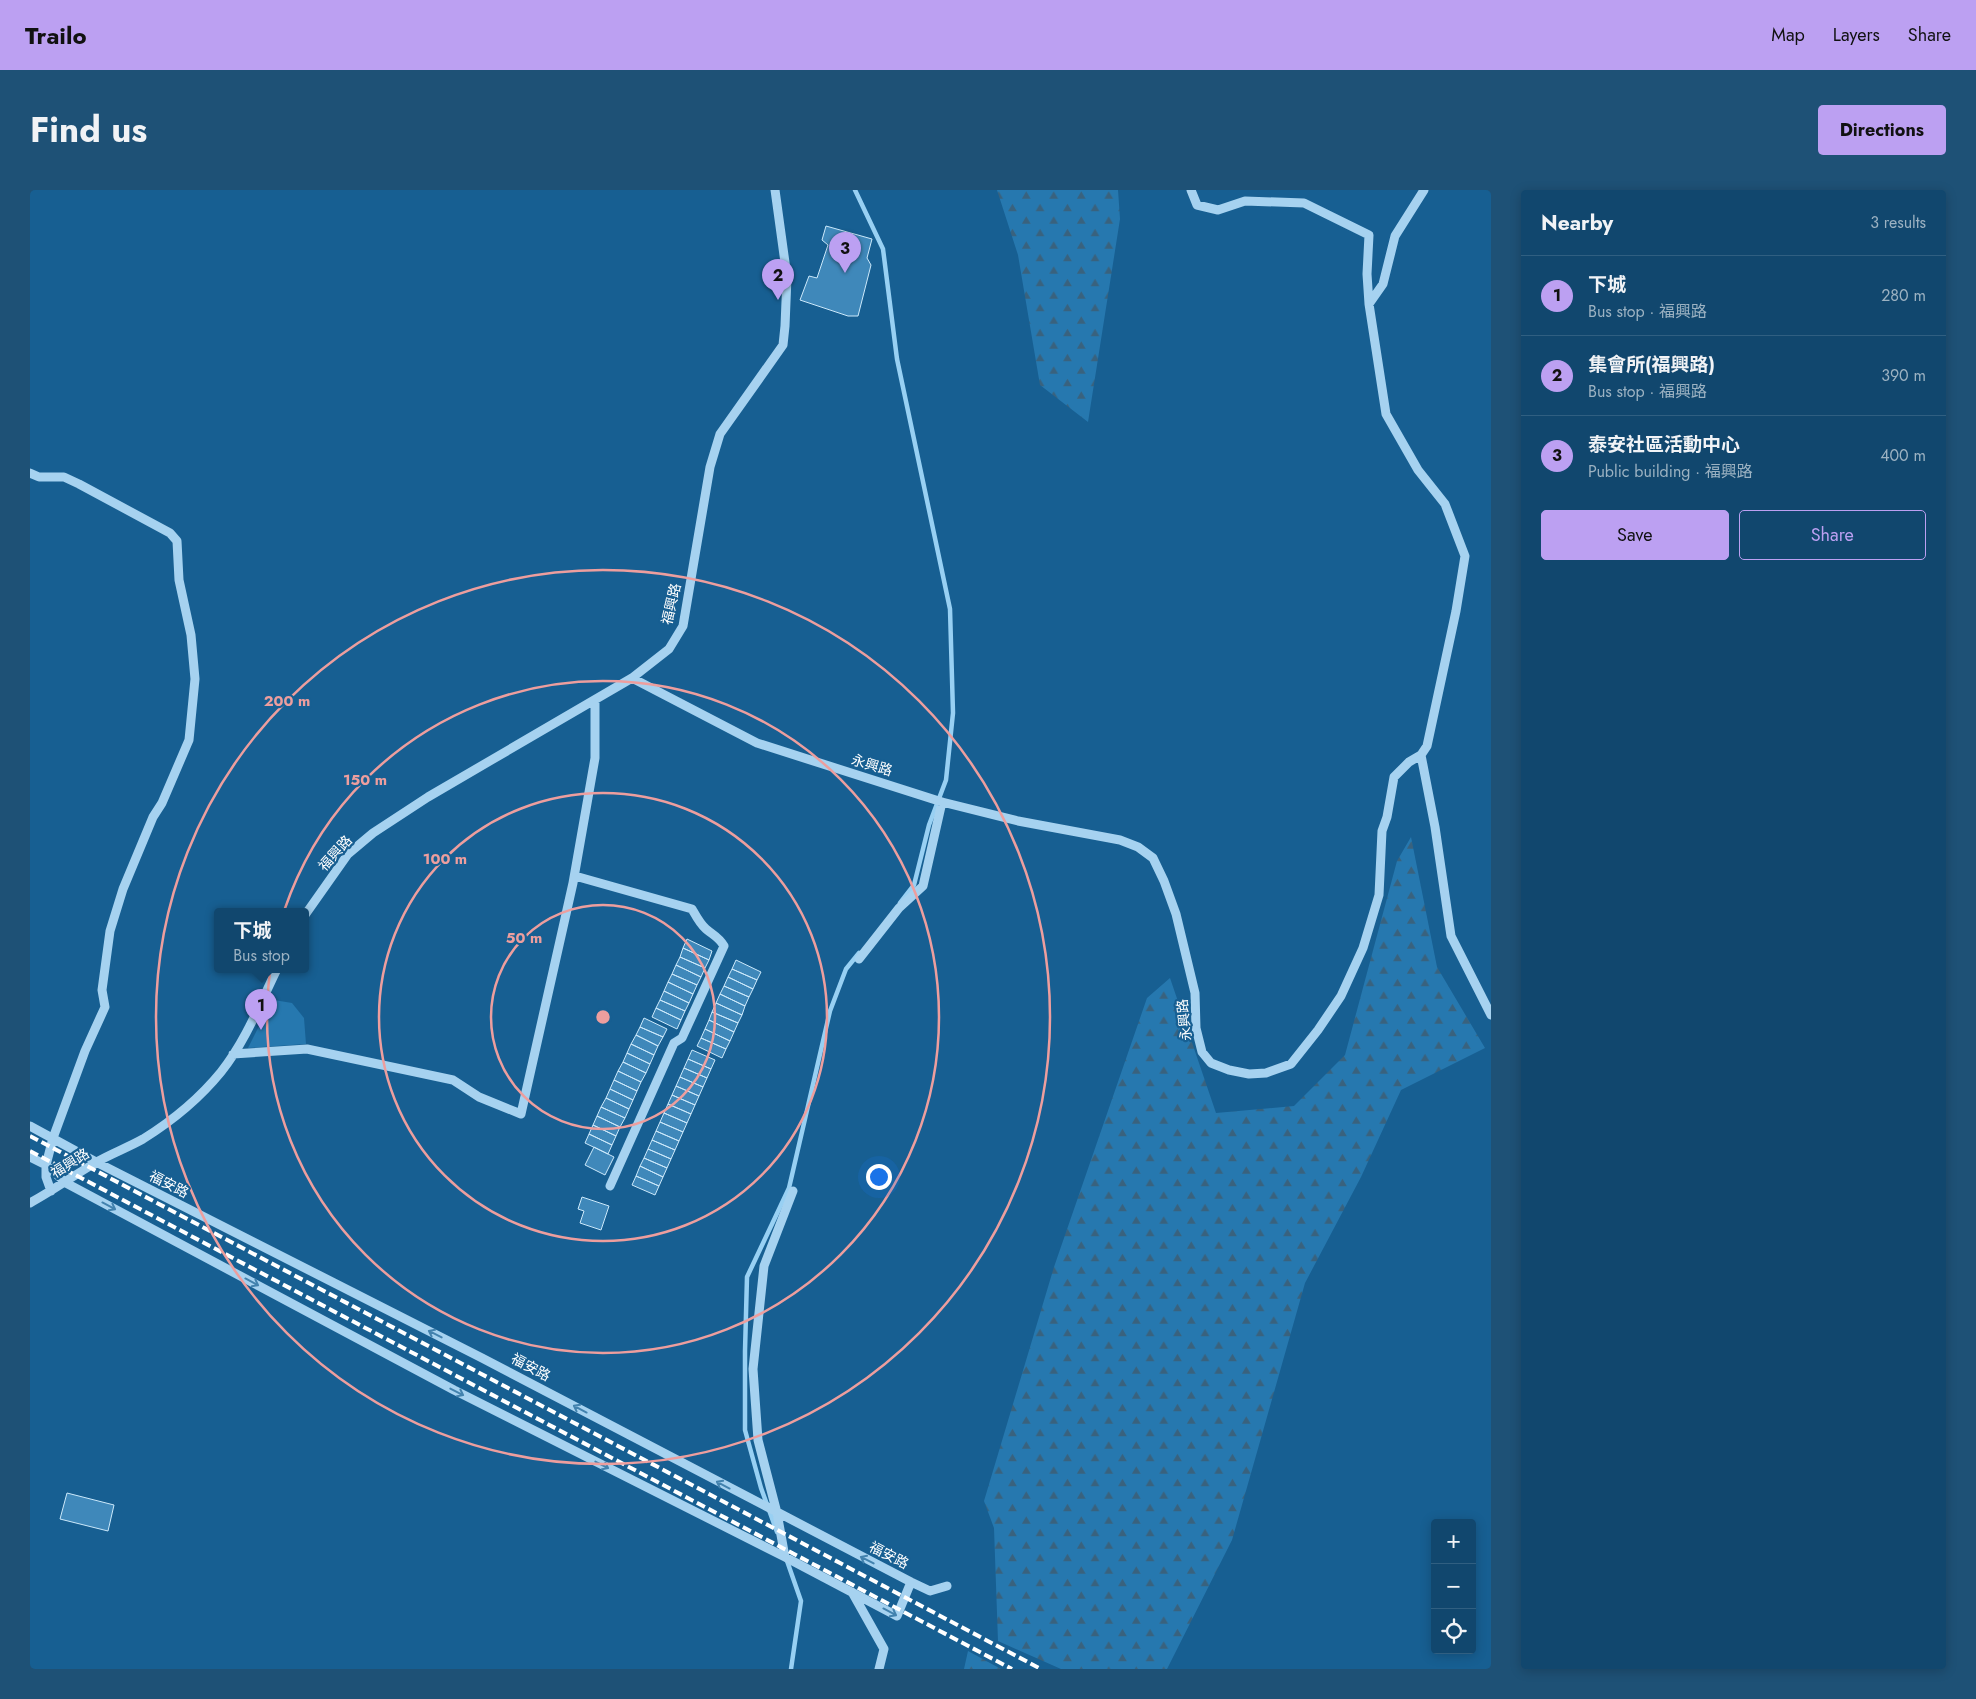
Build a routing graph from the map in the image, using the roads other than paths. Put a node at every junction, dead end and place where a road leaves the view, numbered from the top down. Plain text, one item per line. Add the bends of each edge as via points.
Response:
1 (775, 190) edge
2 (1191, 190) edge
3 (1424, 190) edge
4 (1369, 304) junction
5 (30, 473) edge
6 (632, 678) junction
7 (594, 700) junction
8 (1421, 755) junction
9 (942, 802) junction
10 (574, 876) junction
11 (309, 909) edge
12 (859, 959) dead end
13 (275, 973) edge
14 (1491, 1014) edge
15 (233, 1054) junction
16 (30, 1126) edge
17 (53, 1138) junction
18 (30, 1157) edge
19 (96, 1162) junction
20 (46, 1165) junction
21 (66, 1183) junction
22 (610, 1186) dead end
23 (792, 1191) dead end
24 (51, 1192) junction
25 (30, 1203) edge
26 (777, 1513) junction
27 (785, 1557) junction
28 (911, 1582) junction
29 (947, 1586) dead end
30 (852, 1592) junction
31 (879, 1669) edge

1 - 6 street, 福興路 via 787,277 783,346 720,434 710,467 683,626 669,649
2 - 4 street via 1197,205 1218,210 1245,201 1304,203 1369,235
3 - 4 street via 1395,236 1383,284
4 - 8 street via 1386,414 1418,470 1445,504 1465,556 1427,746
5 - 17 street via 39,477 64,477 170,532 177,541 179,580 191,635 194,679 189,740 123,889 110,931 102,990 105,1007
6 - 7 street, 福興路
6 - 9 street, 永興路 via 757,743
7 - 10 street via 595,758
7 - 11 street, 福興路 via 428,796 373,833 348,854
8 - 9 street, 永興路 via 1394,777 1382,831 1379,895 1363,948 1341,996 1291,1064 1266,1073 1228,1070 1211,1063 1202,1052 1186,950 1176,914 1153,858 1120,840 1018,821
8 - 14 street via 1451,936
9 - 12 street via 923,886 899,908
10 - 15 street via 521,1114 479,1097 453,1080 307,1049
10 - 22 street via 692,909 698,921 724,946 682,1038 674,1043
13 - 15 street, 福興路
15 - 19 street, 福興路 via 200,1095 170,1120 142,1139
16 - 17 street, 福安路
17 - 19 street, 福安路
17 - 20 street
18 - 20 street, 福安路
19 - 21 street, 福興路
26 -> 19 street, 福安路 via 474,1353
20 - 21 street, 福安路
20 - 24 street
21 - 24 street, 福興路
21 -> 27 street, 福安路 via 454,1390
23 - 26 street via 764,1266 753,1369 758,1440
24 - 25 street, 福興路
26 - 27 street
28 -> 26 street, 福安路
27 - 30 street, 福安路
28 - 29 street via 930,1591
30 -> 28 street, 福安路 via 897,1616
30 - 31 street via 884,1649

